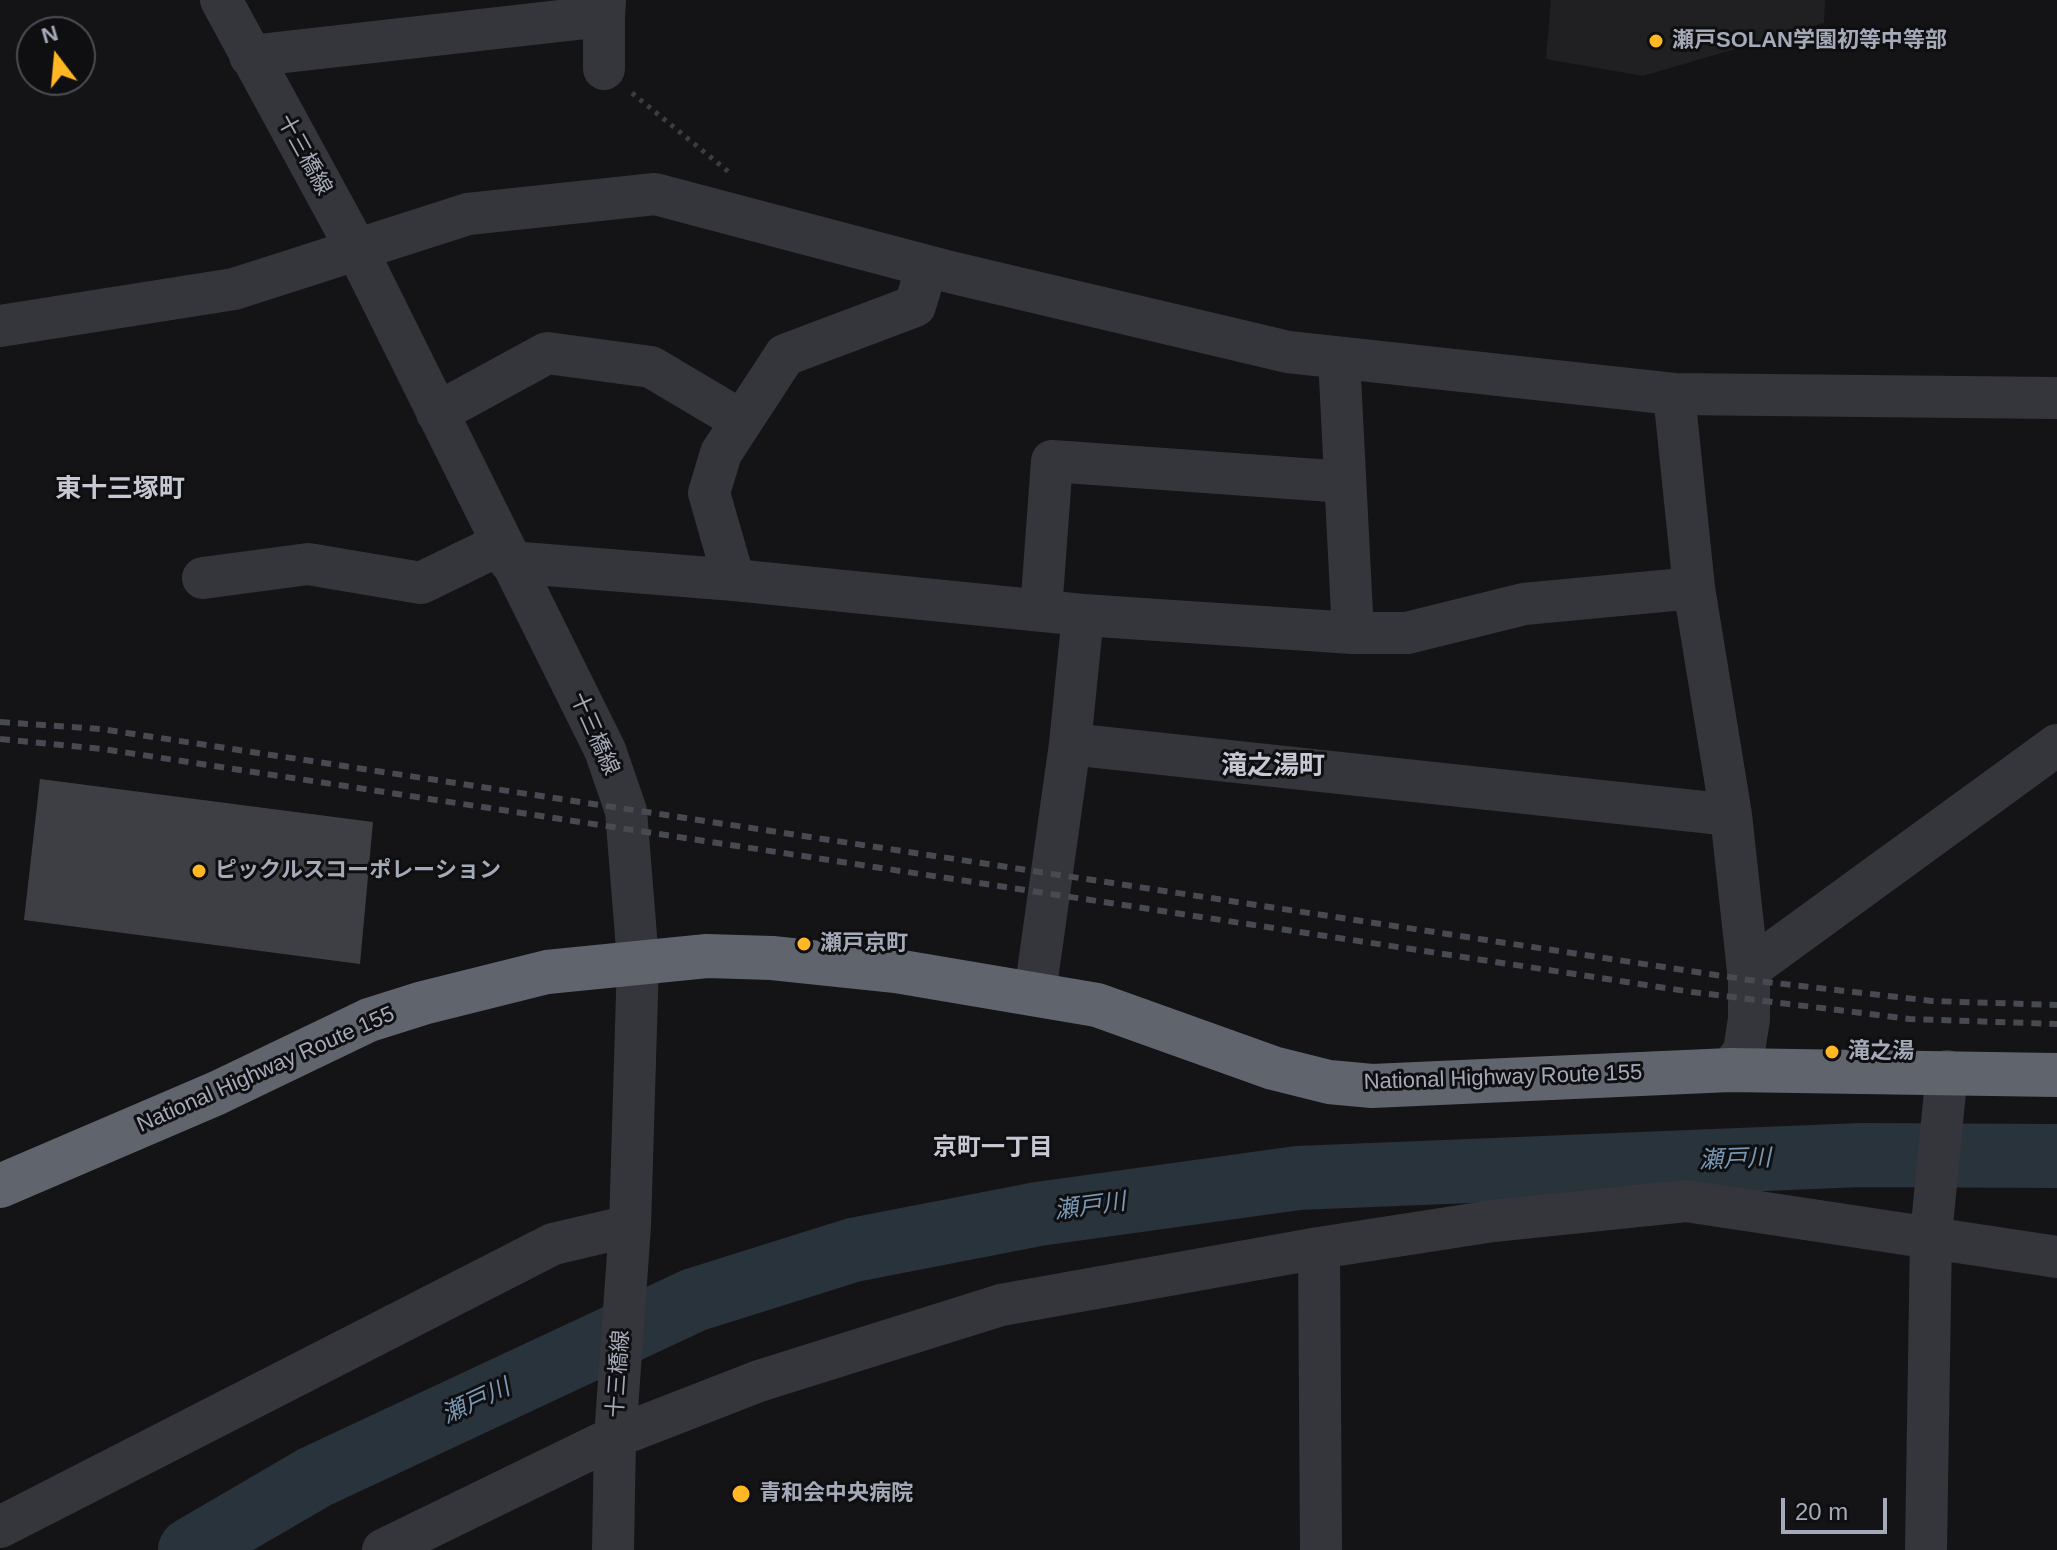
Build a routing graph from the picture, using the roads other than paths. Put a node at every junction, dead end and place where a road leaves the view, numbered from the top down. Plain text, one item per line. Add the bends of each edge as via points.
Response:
1 (221, 0) edge
2 (604, 8) edge
3 (250, 56) junction
4 (604, 69) road end
5 (356, 248) junction
6 (927, 266) junction
7 (0, 326) edge
8 (1339, 358) junction
9 (1674, 394) junction
10 (2057, 398) edge
11 (437, 413) junction
12 (742, 421) junction
13 (1345, 482) junction
14 (505, 553) junction
15 (203, 578) dead end
16 (734, 580) junction
17 (1694, 588) junction
18 (1041, 611) junction
19 (1083, 615) junction
20 (1353, 633) junction
21 (1070, 744) junction
22 (2057, 745) edge
23 (1731, 815) junction
24 (638, 961) junction
25 (1748, 970) junction
26 (1035, 993) junction
27 (1730, 1070) junction
28 (2057, 1075) edge
29 (1945, 1089) junction
30 (0, 1186) edge
31 (1932, 1222) junction
32 (629, 1241) junction
33 (1319, 1248) junction
34 (2057, 1257) edge
35 (616, 1420) junction
36 (0, 1527) edge
37 (383, 1550) edge
38 (613, 1550) edge
39 (1321, 1550) edge
40 (1926, 1550) edge

1 - 3 street, 十三橋線
2 - 3 street
2 - 4 street
3 - 5 street, 十三橋線
5 - 6 street via 468,214 655,194
5 - 7 street via 234,289
5 - 11 street, 十三橋線
6 - 8 street via 1288,352
6 - 12 street via 915,306 785,355
8 - 9 street
8 - 13 street
9 - 10 street
9 - 17 street
11 - 12 street via 547,353 651,367
11 - 14 street, 十三橋線
12 - 16 street via 721,453 709,493
13 - 18 street via 1052,461
13 - 20 street
14 - 15 street via 421,583 308,564
14 - 16 street
14 - 24 street, 十三橋線 via 605,750 626,811
16 - 18 street
17 - 20 street via 1524,604 1407,633
17 - 23 street
18 - 19 street
19 - 20 street
19 - 21 street
21 - 23 street
21 - 26 street
22 - 25 street
23 - 25 street
24 - 26 highway, National Highway Route 155 via 772,958
24 - 30 highway, National Highway Route 155 via 547,972 369,1020 217,1093
24 - 32 street, 十三橋線
25 - 27 street via 1744,1051
26 - 27 highway, National Highway Route 155 via 1097,1005 1273,1068 1329,1082 1428,1085
27 - 29 highway, National Highway Route 155
28 - 29 highway, National Highway Route 155
29 - 31 street
31 - 33 street via 1686,1201 1493,1221
31 - 34 street
31 - 40 street
32 - 35 street, 十三橋線
32 - 36 street via 553,1244
33 - 35 street via 1001,1305
33 - 39 street
35 - 37 street
35 - 38 street, 十三橋線

